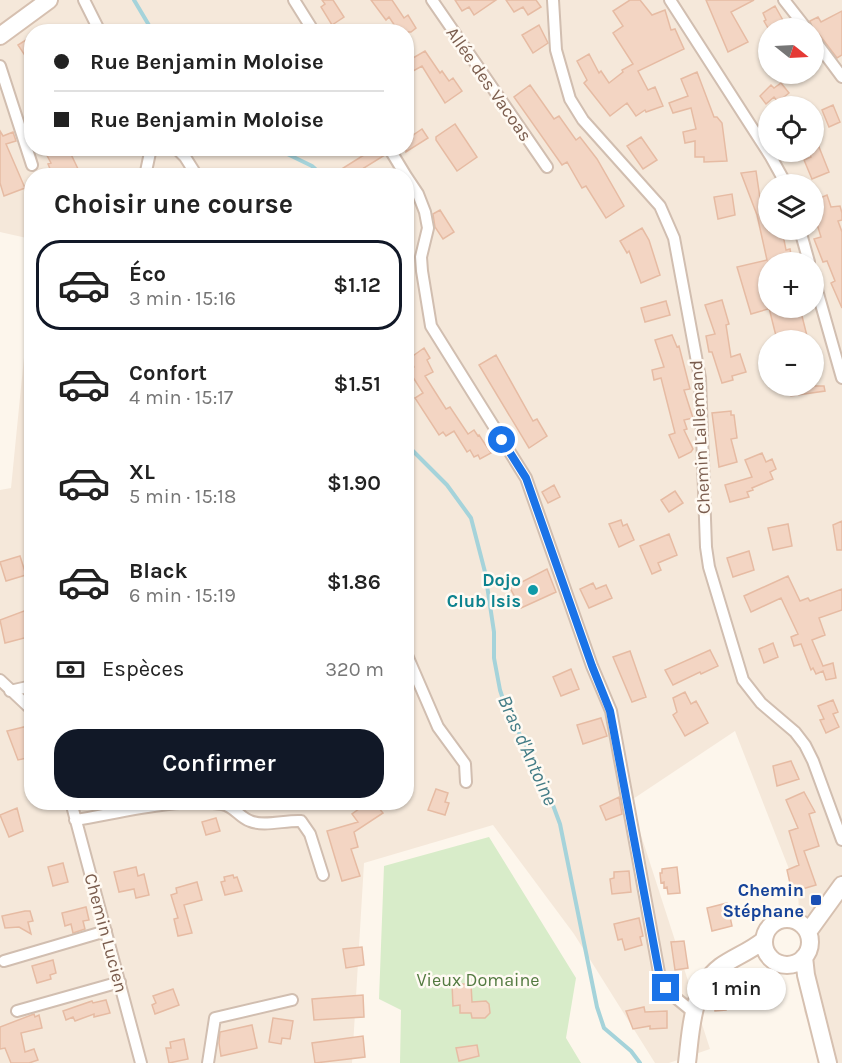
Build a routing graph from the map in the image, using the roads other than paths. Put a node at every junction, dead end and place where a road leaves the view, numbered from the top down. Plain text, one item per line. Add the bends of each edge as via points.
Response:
1 (50, 0) edge
2 (84, 0) edge
3 (294, 0) edge
4 (432, 0) edge
5 (553, 0) edge
6 (670, 0) edge
7 (784, 0) edge
8 (798, 18) edge
9 (96, 24) edge
10 (309, 24) edge
11 (0, 36) edge
12 (824, 53) edge
13 (0, 66) edge
14 (842, 77) edge
15 (24, 140) edge
16 (29, 156) edge
17 (32, 165) dead end
18 (547, 167) dead end
19 (780, 174) edge
20 (414, 188) edge
21 (824, 315) edge
22 (842, 378) edge
23 (414, 672) edge
24 (0, 680) edge
25 (24, 688) edge
26 (10, 692) junction
27 (24, 703) edge
28 (465, 782) dead end
29 (73, 810) edge
30 (138, 810) edge
31 (235, 810) edge
32 (75, 820) junction
33 (842, 840) edge
34 (323, 874) dead end
35 (842, 885) edge
36 (803, 926) junction
37 (106, 932) junction
38 (766, 946) junction
39 (798, 960) junction
40 (4, 961) dead end
41 (120, 982) junction
42 (292, 1000) dead end
43 (17, 1011) dead end
44 (693, 1012) junction
45 (141, 1063) edge
46 (208, 1063) edge
47 (687, 1063) edge
48 (828, 1063) edge

1 - 11 main road
2 - 9 street
3 - 10 street
4 - 18 street, Allée des Vacoas
5 - 33 street, Chemin Lallemand via 556,50 570,99 583,120 660,206 674,238 700,378 709,567 743,680 805,745
6 - 19 street
7 - 8 street
12 - 14 street
13 - 15 street
16 - 17 street
20 - 44 street via 428,228 422,272 431,326 526,478 610,711 660,978
21 - 22 street
23 - 28 street via 438,727 465,764
24 - 26 street
25 - 26 street
26 - 27 street
29 - 32 street, Chemin Lucien
30 - 32 street
31 - 34 street via 249,821 301,821 310,834
32 - 37 street, Chemin Lucien
35 - 36 main road
36 - 38 main road via 790,919 776,922 770,926
36 - 39 main road via 810,945
37 - 40 street
37 - 41 street, Chemin Lucien
38 - 39 main road via 775,961
38 - 44 main road via 714,973 699,994
39 - 48 main road via 806,975
41 - 43 street
41 - 45 street, Chemin Lucien
42 - 46 street via 217,1016
44 - 47 main road

